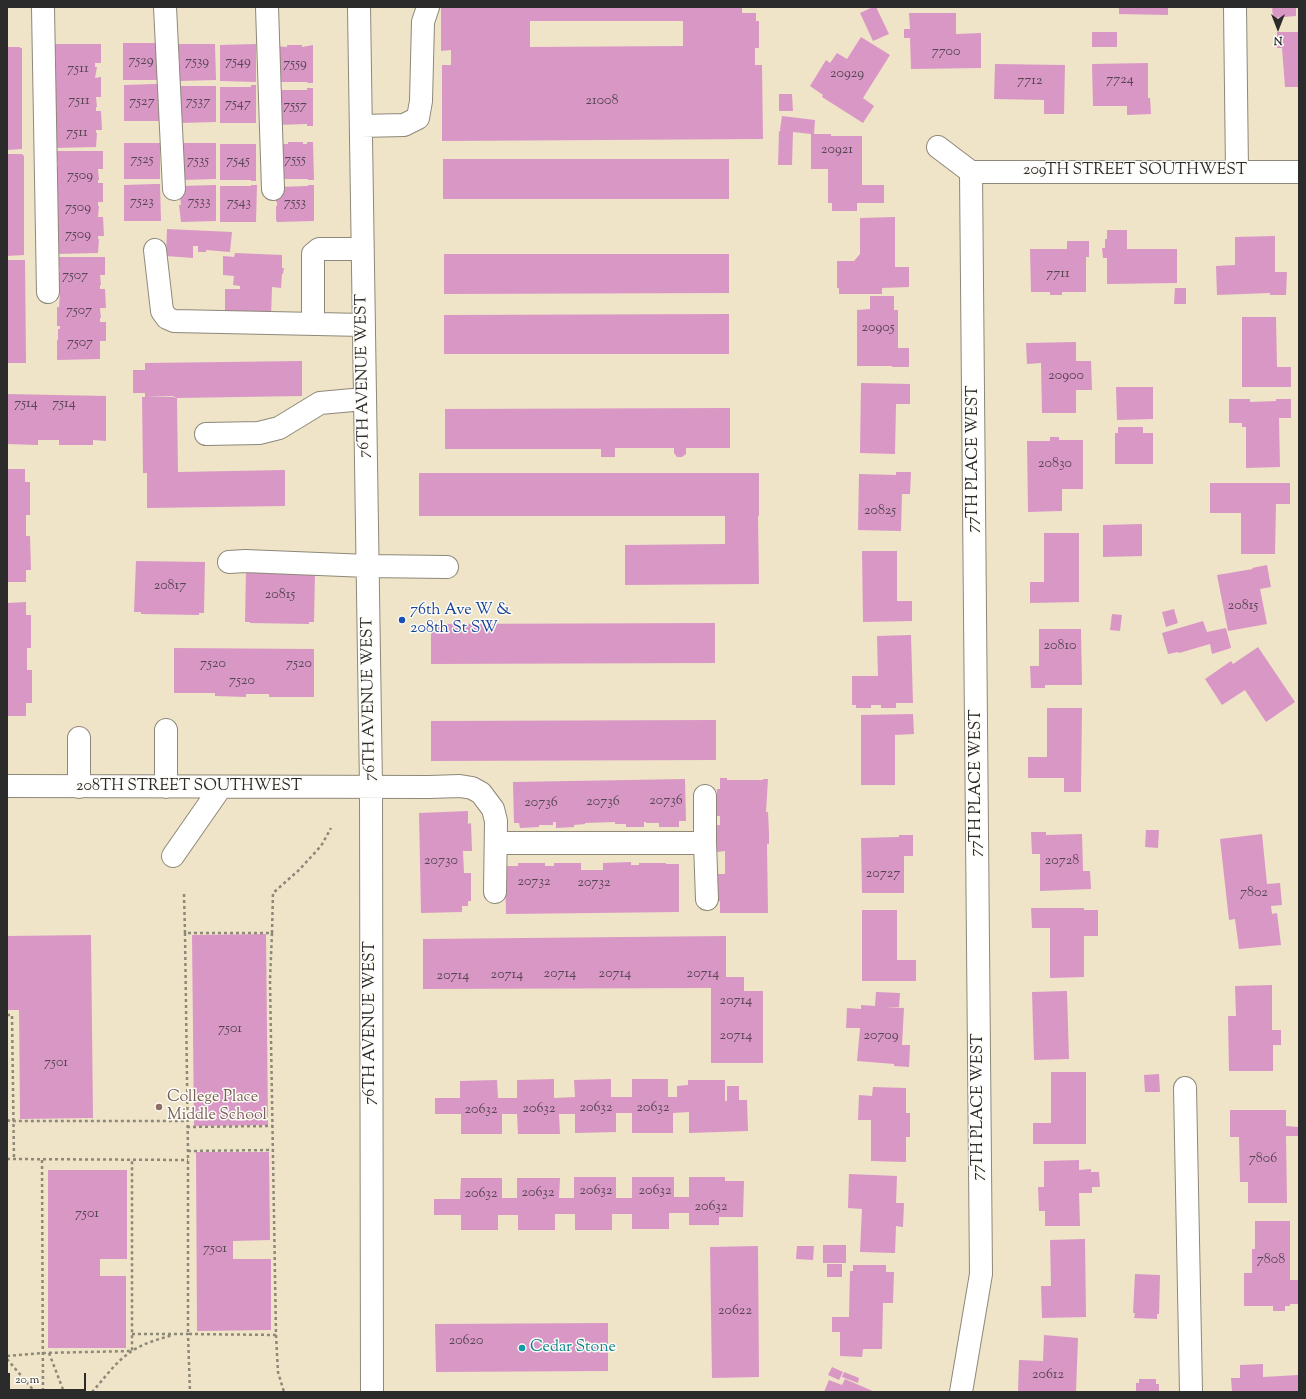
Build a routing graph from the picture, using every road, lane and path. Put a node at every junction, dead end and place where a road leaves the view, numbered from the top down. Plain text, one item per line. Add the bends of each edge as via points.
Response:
1 (43, 7) edge
2 (165, 7) edge
3 (267, 7) edge
4 (359, 7) edge
5 (428, 7) edge
6 (1235, 7) edge
7 (361, 126) junction
8 (938, 147) dead end
9 (1237, 171) junction
10 (971, 172) junction
11 (1299, 172) edge
12 (174, 189) dead end
13 (273, 189) dead end
14 (362, 249) junction
15 (155, 250) dead end
16 (48, 292) dead end
17 (313, 324) junction
18 (364, 325) junction
19 (364, 399) junction
20 (206, 434) dead end
21 (229, 562) dead end
22 (368, 566) junction
23 (447, 567) dead end
24 (166, 730) dead end
25 (80, 738) dead end
26 (7, 786) edge
27 (79, 787) junction
28 (166, 787) junction
29 (221, 787) junction
30 (371, 787) junction
31 (705, 796) dead end
32 (331, 828) dead end
33 (705, 843) junction
34 (496, 844) junction
35 (172, 856) dead end
36 (495, 892) dead end
37 (184, 894) dead end
38 (707, 900) dead end
39 (185, 933) junction
40 (272, 933) junction
41 (7, 1015) edge
42 (1185, 1088) dead end
43 (7, 1120) edge
44 (13, 1121) junction
45 (187, 1121) junction
46 (273, 1126) junction
47 (187, 1128) junction
48 (273, 1150) junction
49 (188, 1151) junction
50 (7, 1160) edge
51 (14, 1160) junction
52 (42, 1160) junction
53 (132, 1160) junction
54 (188, 1160) junction
55 (132, 1334) junction
56 (176, 1334) junction
57 (188, 1334) junction
58 (276, 1335) junction
59 (132, 1351) junction
60 (42, 1353) junction
61 (49, 1353) junction
62 (7, 1358) edge
63 (35, 1392) edge
64 (43, 1392) edge
65 (64, 1392) edge
66 (92, 1392) edge
67 (190, 1392) edge
68 (284, 1392) edge
69 (372, 1392) edge
70 (961, 1392) edge
71 (1191, 1392) edge

1 - 16 street
2 - 12 street
3 - 13 street
4 - 7 street, 76TH AVENUE WEST
5 - 7 street via 423,22 422,101 418,118 404,125
6 - 9 street
7 - 14 street, 76TH AVENUE WEST
8 - 10 street
9 - 10 street, 209TH STREET SOUTHWEST
9 - 11 street, 209TH STREET SOUTHWEST
10 - 70 street, 77TH PLACE WEST via 981,1274
14 - 17 street via 319,248 313,254
14 - 18 street, 76TH AVENUE WEST
15 - 17 street via 162,311 174,322
17 - 18 street
18 - 19 street, 76TH AVENUE WEST
19 - 20 street via 320,403 279,428 259,433
19 - 22 street, 76TH AVENUE WEST
21 - 22 street
22 - 23 street
22 - 30 street, 76TH AVENUE WEST
24 - 28 street
25 - 27 street
26 - 27 street, 208TH STREET SOUTHWEST
27 - 28 street, 208TH STREET SOUTHWEST
28 - 29 street, 208TH STREET SOUTHWEST
29 - 30 street, 208TH STREET SOUTHWEST
29 - 35 street
30 - 34 street, 208TH STREET SOUTHWEST via 472,788 481,793 493,809
30 - 69 street, 76TH AVENUE WEST
31 - 33 street
32 - 40 path via 321,846 300,870 273,893
33 - 34 street
33 - 38 street
34 - 36 street, 208TH STREET SOUTHWEST
37 - 39 path
39 - 40 path
39 - 45 path
40 - 46 path via 270,980
41 - 44 path via 12,1015
42 - 71 street
43 - 44 path
44 - 45 path
44 - 51 path
45 - 47 path
46 - 47 path
46 - 48 path
47 - 49 path
48 - 49 path
48 - 58 path
49 - 54 path
50 - 51 path
51 - 52 path
52 - 53 path
52 - 60 path
53 - 54 path
53 - 55 path
54 - 57 path
55 - 56 path
55 - 59 path
56 - 57 path
56 - 59 path via 154,1340
57 - 58 path
57 - 67 path
58 - 68 path via 278,1372
59 - 61 path
59 - 66 path
60 - 61 path
60 - 62 path
60 - 64 path
61 - 65 path
62 - 63 path

